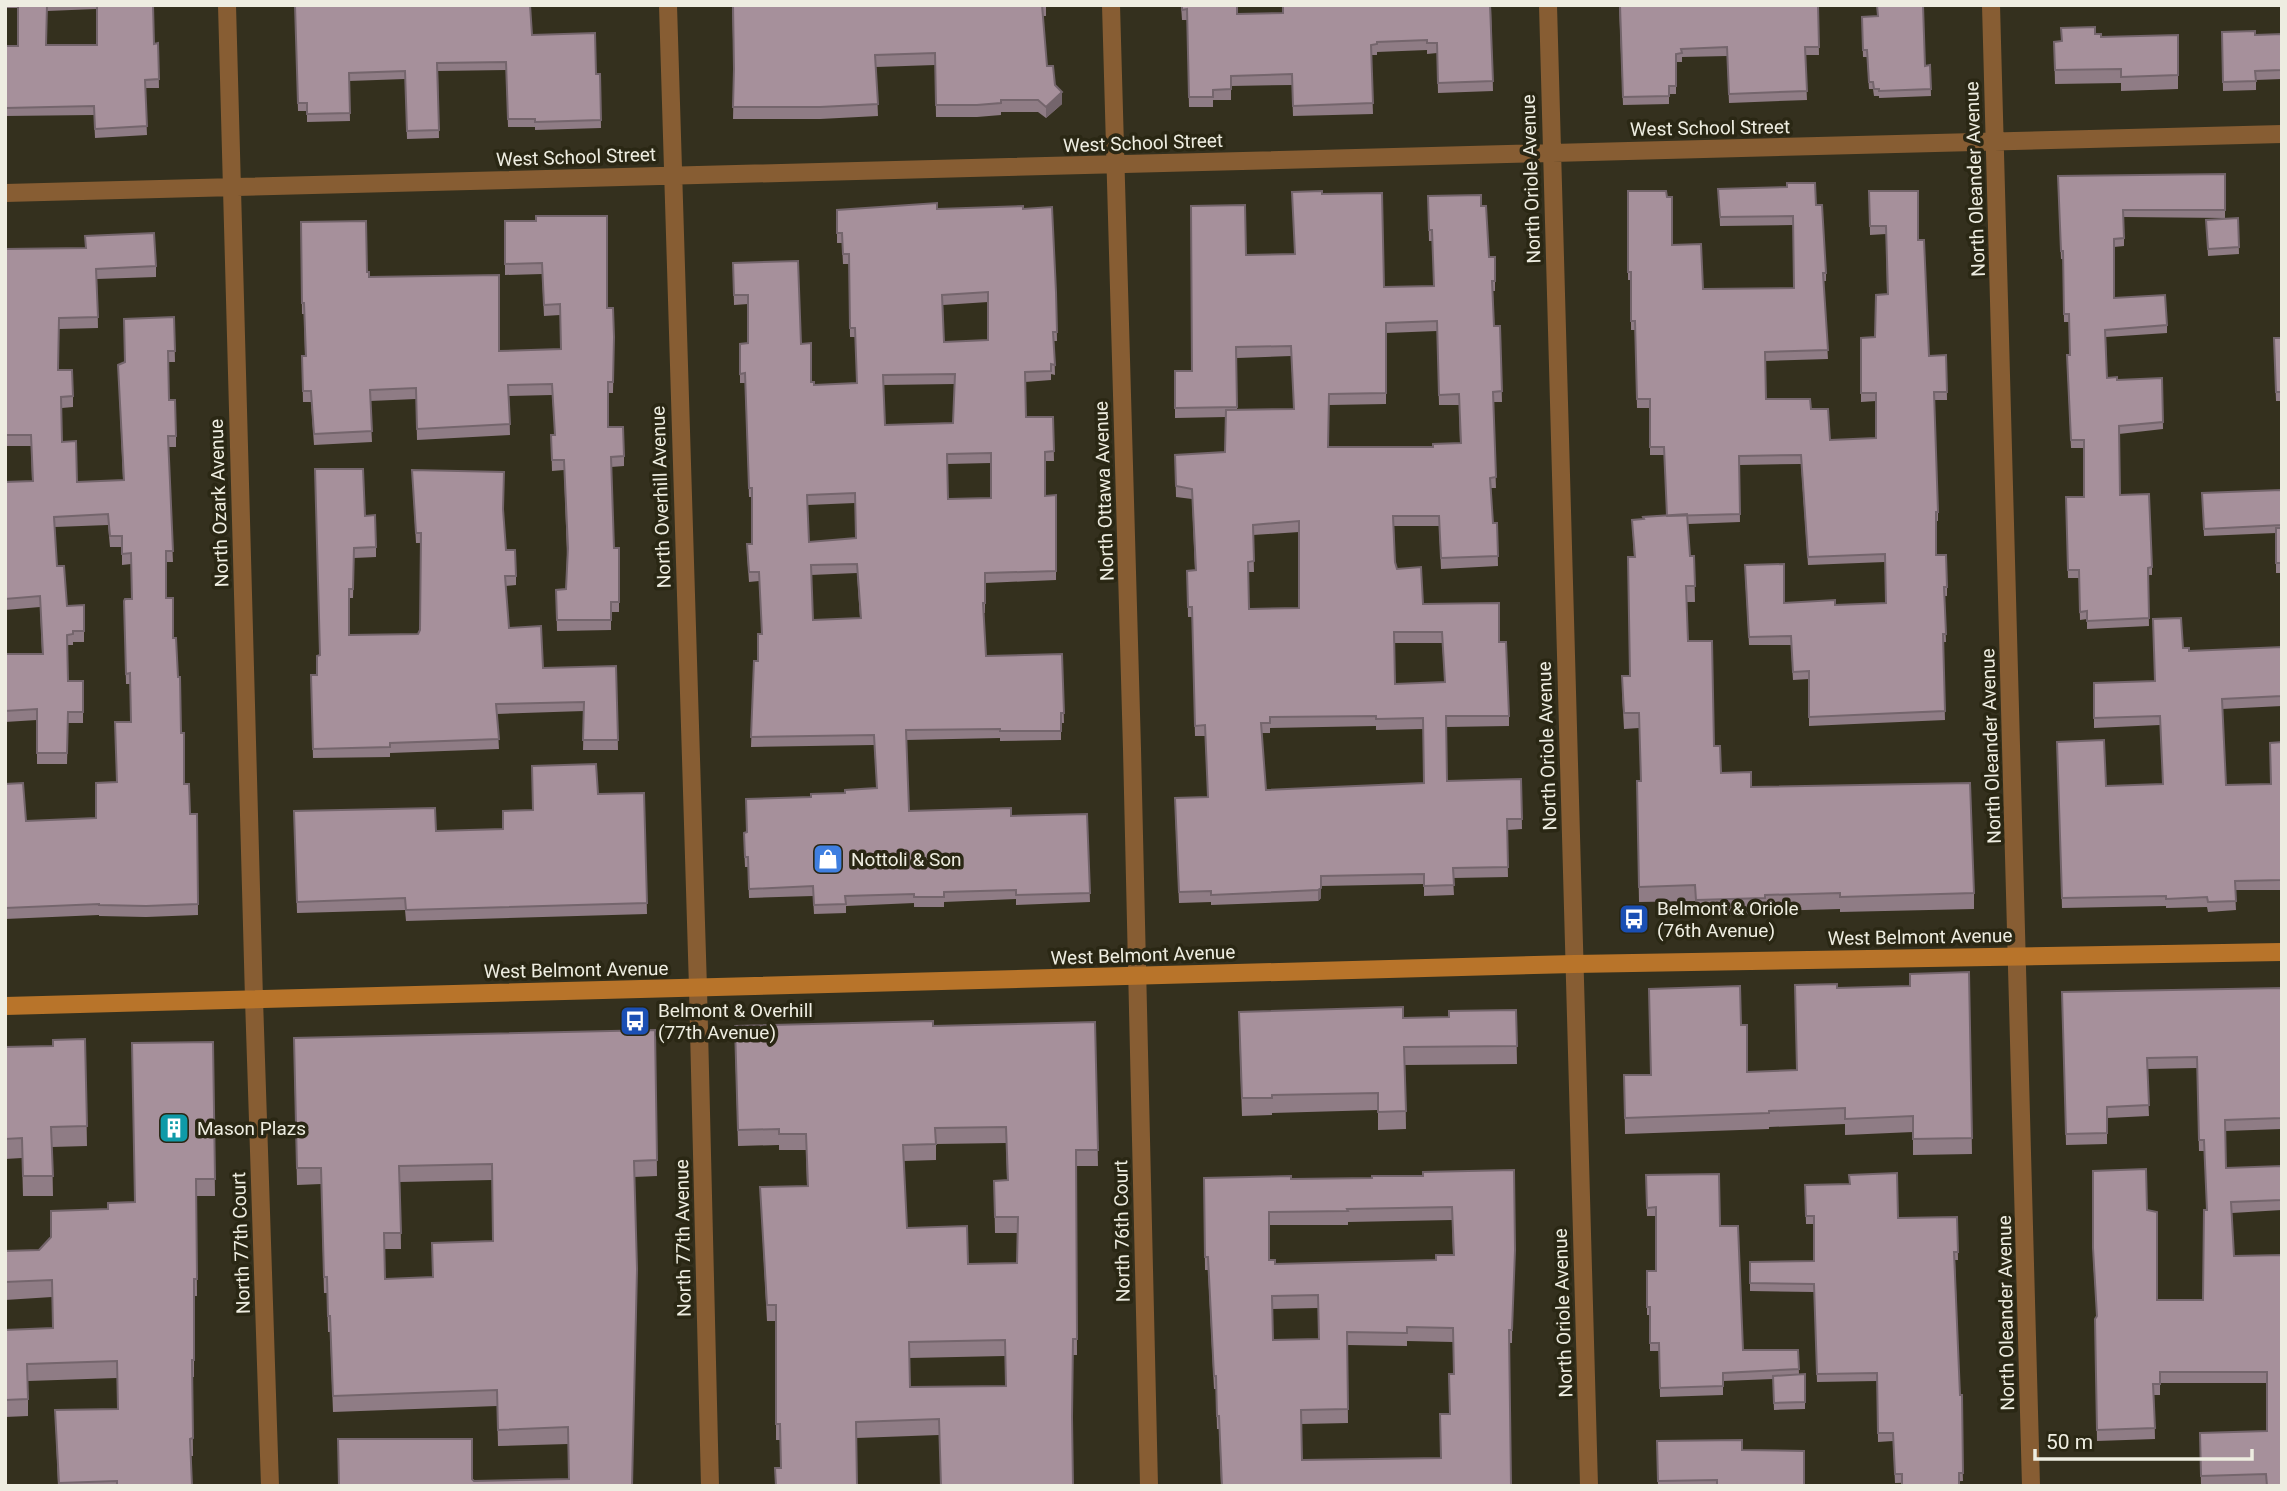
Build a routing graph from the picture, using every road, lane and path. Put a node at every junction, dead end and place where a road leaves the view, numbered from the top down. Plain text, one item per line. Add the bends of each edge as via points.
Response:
1 (227, 5) edge
2 (668, 5) edge
3 (1111, 5) edge
4 (1548, 5) edge
5 (1991, 5) edge
6 (2282, 134) edge
7 (1995, 142) junction
8 (1552, 153) junction
9 (1115, 164) junction
10 (672, 176) junction
11 (232, 187) junction
12 (5, 193) edge
13 (2282, 952) edge
14 (2018, 956) junction
15 (1574, 964) junction
16 (1136, 976) junction
17 (698, 988) junction
18 (254, 999) junction
19 (5, 1006) edge
20 (270, 1486) edge
21 (710, 1486) edge
22 (1149, 1486) edge
23 (1589, 1486) edge
24 (2031, 1486) edge

1 - 11 street, North Ozark Avenue
2 - 10 street, North Overhill Avenue
3 - 9 street, North Ottawa Avenue
4 - 8 street, North Oriole Avenue
5 - 7 street, North Oleander Avenue
6 - 7 street, West School Street
7 - 8 street, West School Street
7 - 14 street, North Oleander Avenue
8 - 9 street, West School Street
8 - 15 street, North Oriole Avenue
9 - 10 street, West School Street
9 - 16 street, North Ottawa Avenue
10 - 11 street, West School Street
10 - 17 street, North Overhill Avenue
11 - 12 street, West School Street
11 - 18 street, North Ozark Avenue
13 - 14 main road, West Belmont Avenue
14 - 15 main road, West Belmont Avenue
14 - 24 street, North Oleander Avenue
15 - 16 main road, West Belmont Avenue
15 - 23 street, North Oriole Avenue
16 - 17 main road, West Belmont Avenue
16 - 22 street, North 76th Court
17 - 18 main road, West Belmont Avenue
17 - 21 street, North 77th Avenue
18 - 19 main road, West Belmont Avenue
18 - 20 street, North 77th Court

